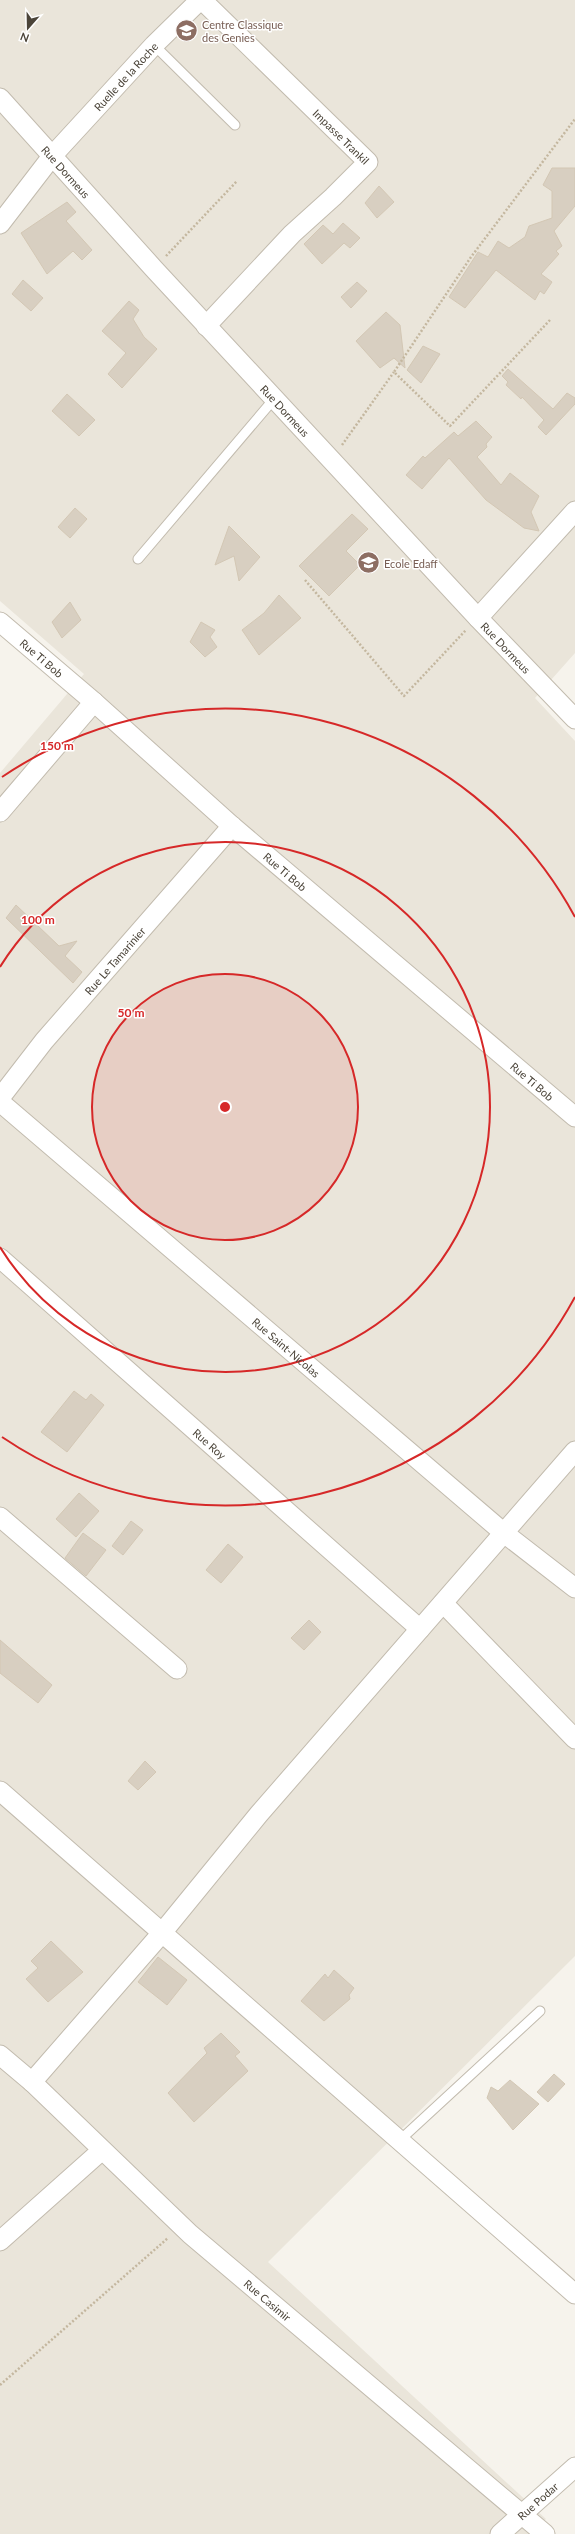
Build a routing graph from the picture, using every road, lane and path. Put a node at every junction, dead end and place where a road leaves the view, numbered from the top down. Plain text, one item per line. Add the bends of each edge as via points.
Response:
1 (201, 0) edge
2 (154, 45) junction
3 (0, 98) edge
4 (575, 119) edge
5 (235, 125) dead end
6 (53, 155) junction
7 (237, 182) dead end
8 (0, 224) edge
9 (154, 269) junction
10 (550, 320) dead end
11 (206, 326) junction
12 (394, 372) junction
13 (274, 399) junction
14 (332, 461) junction
15 (575, 511) edge
16 (138, 559) dead end
17 (305, 580) dead end
18 (478, 618) junction
19 (0, 622) edge
20 (94, 702) junction
21 (575, 719) edge
22 (0, 812) edge
23 (232, 826) junction
24 (0, 1098) edge
25 (0, 1102) edge
26 (575, 1117) edge
27 (0, 1258) edge
28 (575, 1451) edge
29 (0, 1517) edge
30 (504, 1533) junction
31 (575, 1588) edge
32 (443, 1603) junction
33 (420, 1630) junction
34 (177, 1669) dead end
35 (575, 1739) edge
36 (0, 1791) edge
37 (161, 1934) junction
38 (540, 2011) dead end
39 (0, 2055) edge
40 (32, 2082) junction
41 (399, 2141) junction
42 (101, 2151) junction
43 (182, 2226) junction
44 (0, 2241) edge
45 (575, 2294) edge
46 (0, 2385) edge
47 (575, 2467) edge
48 (522, 2513) junction
49 (500, 2534) edge
50 (545, 2534) edge

1 - 2 street, Ruelle de la Roche
1 - 11 street, Impasse Trankil via 368,162 292,234
2 - 5 lane
2 - 6 street, Ruelle de la Roche
3 - 6 street, Rue Dormeus
4 - 12 path via 471,257
6 - 8 street, Ruelle de la Roche
6 - 9 street, Rue Dormeus
7 - 9 path
9 - 11 street, Rue Dormeus
10 - 12 path via 450,426
11 - 13 street, Rue Dormeus
12 - 14 path
13 - 14 street, Rue Dormeus
13 - 16 lane
14 - 18 street, Rue Dormeus
15 - 18 street
17 - 18 path via 404,696
18 - 21 street, Rue Dormeus
19 - 20 street, Rue Ti Bob
20 - 22 street
20 - 23 street, Rue Ti Bob
23 - 24 street, Rue Le Tamarinier via 44,1041
23 - 26 street, Rue Ti Bob
25 - 30 street, Rue Saint-Nicolas
27 - 33 street, Rue Roy
28 - 30 street
29 - 34 street
30 - 31 street, Rue Saint-Nicolas
30 - 32 street
32 - 33 street
32 - 35 street
33 - 37 street via 259,1814
36 - 37 street
37 - 40 street
37 - 41 street
38 - 41 lane
39 - 40 street, Rue Casimir
40 - 42 street, Rue Casimir
41 - 45 street
42 - 43 street, Rue Casimir
42 - 44 street
43 - 46 path
43 - 48 street, Rue Casimir
47 - 48 street, Rue Podar
48 - 49 street, Rue Podar
48 - 50 street, Rue Casimir

